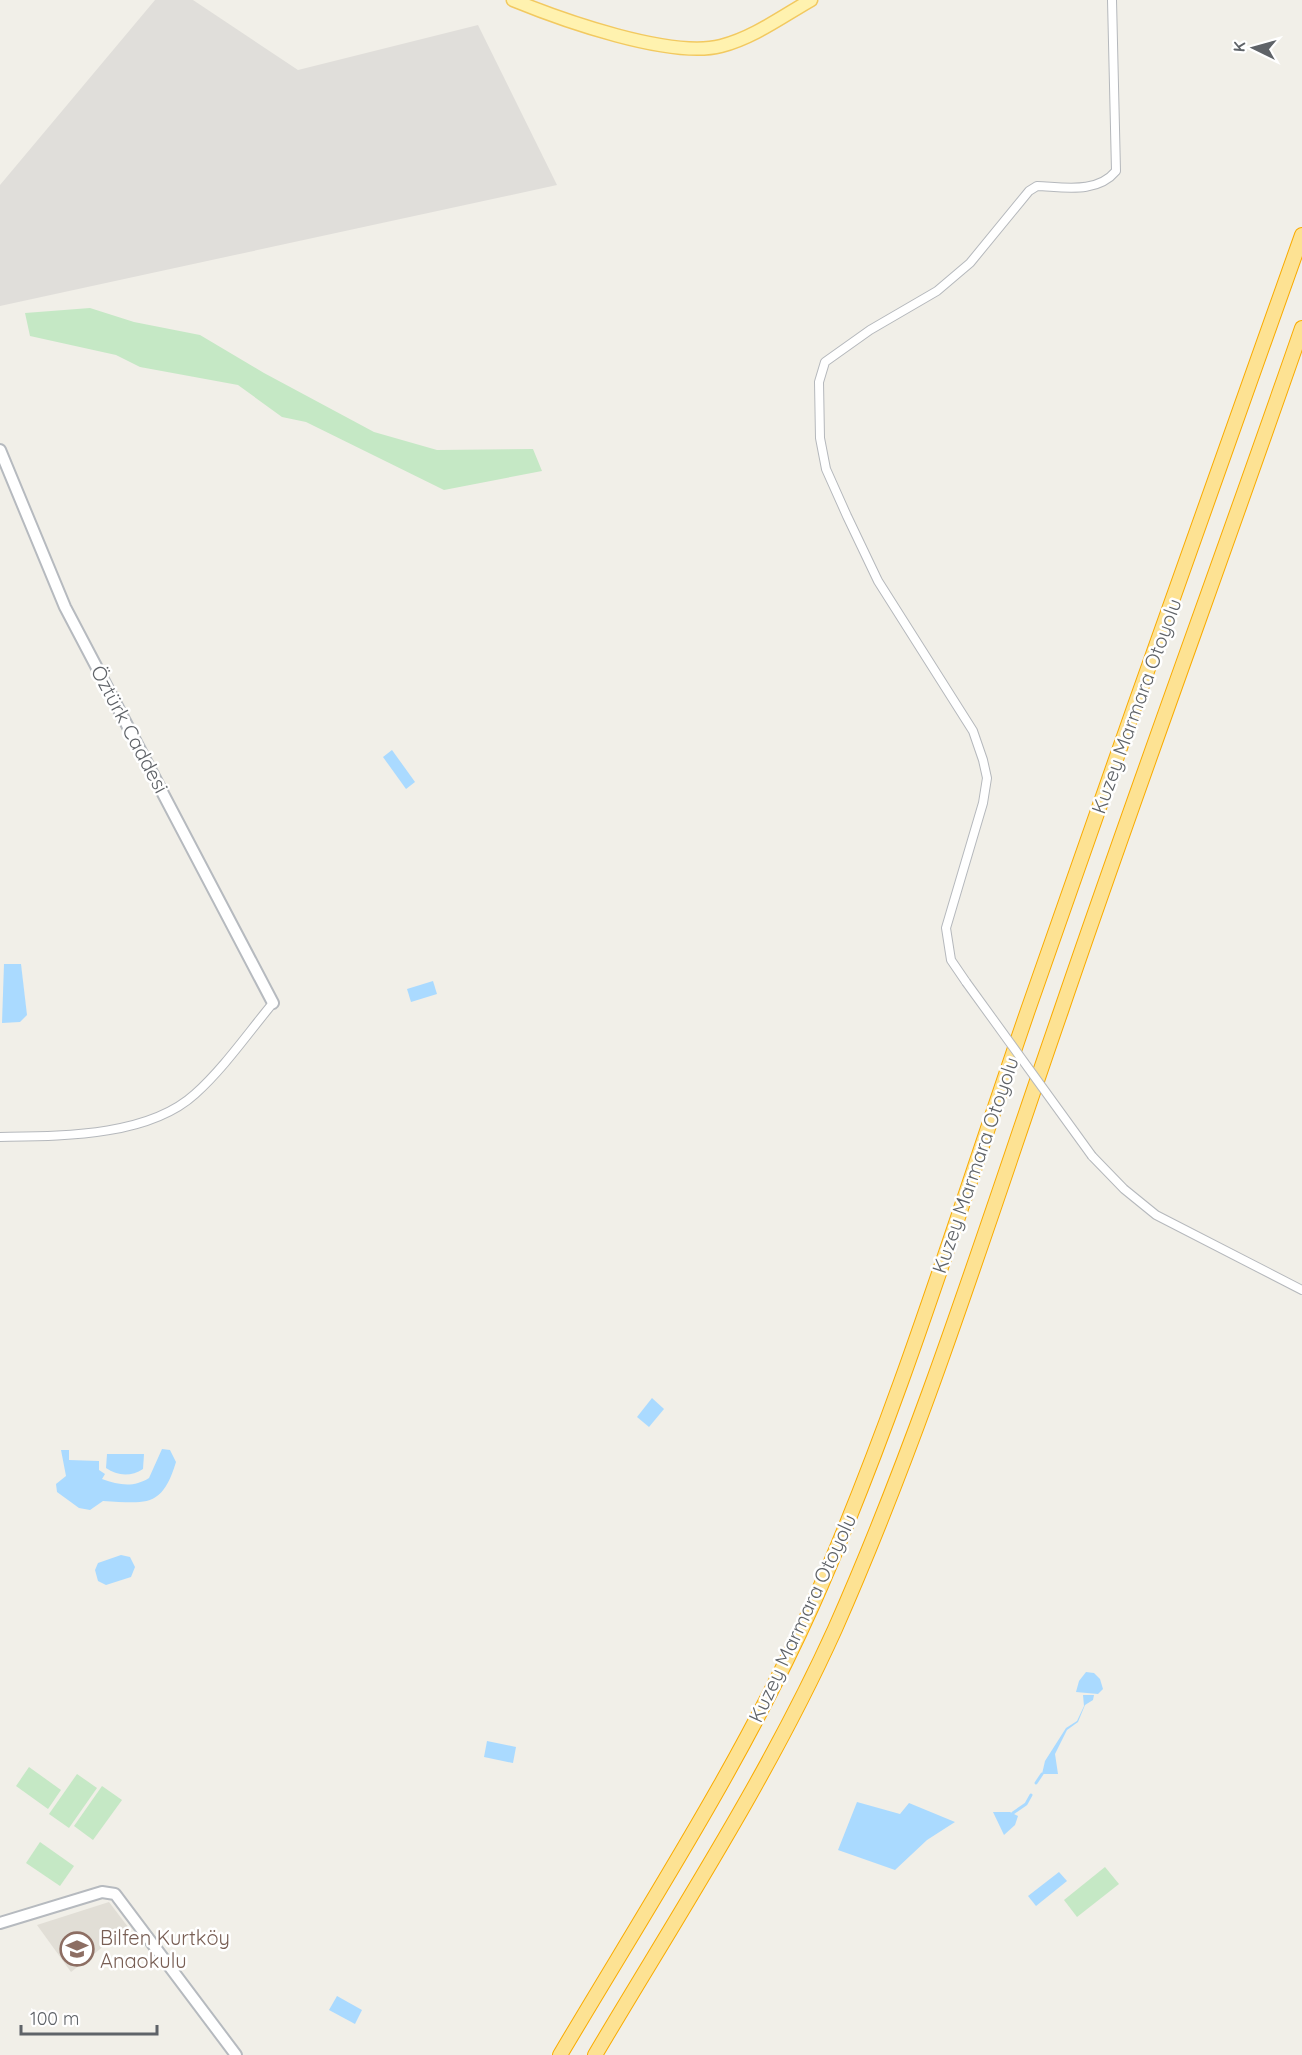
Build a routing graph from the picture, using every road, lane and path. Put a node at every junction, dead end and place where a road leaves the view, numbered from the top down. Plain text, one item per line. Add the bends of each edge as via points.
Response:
1 (513, 0) edge
2 (811, 0) edge
3 (1112, 0) edge
4 (1302, 235) edge
5 (1302, 328) edge
6 (0, 450) edge
7 (273, 1003) joint
8 (0, 1137) edge
9 (1302, 1290) edge
10 (0, 1923) edge
11 (236, 2055) edge
12 (560, 2055) edge
13 (595, 2055) edge

1 - 2 main road via 567,22 681,47 720,47 748,36
3 - 9 street, bridge via 1116,171 1108,181 1095,186 1037,186 1029,191 970,262 937,291 825,362 819,382 819,438 826,469 879,581 973,731 983,760 987,778 983,803 946,928 951,960 1092,1156 1124,1190 1156,1215
4 - 12 highway, Kuzey Marmara Otoyolu via 1053,937 957,1214 913,1355 861,1491 810,1611 754,1722
5 - 13 highway, Kuzey Marmara Otoyolu via 1081,952 941,1365 891,1498 833,1633 782,1736
6 - 7 street, Öztürk Caddesi via 65,607
7 - 8 street via 194,1095 166,1113 105,1131
10 - 11 street via 102,1893 115,1894

